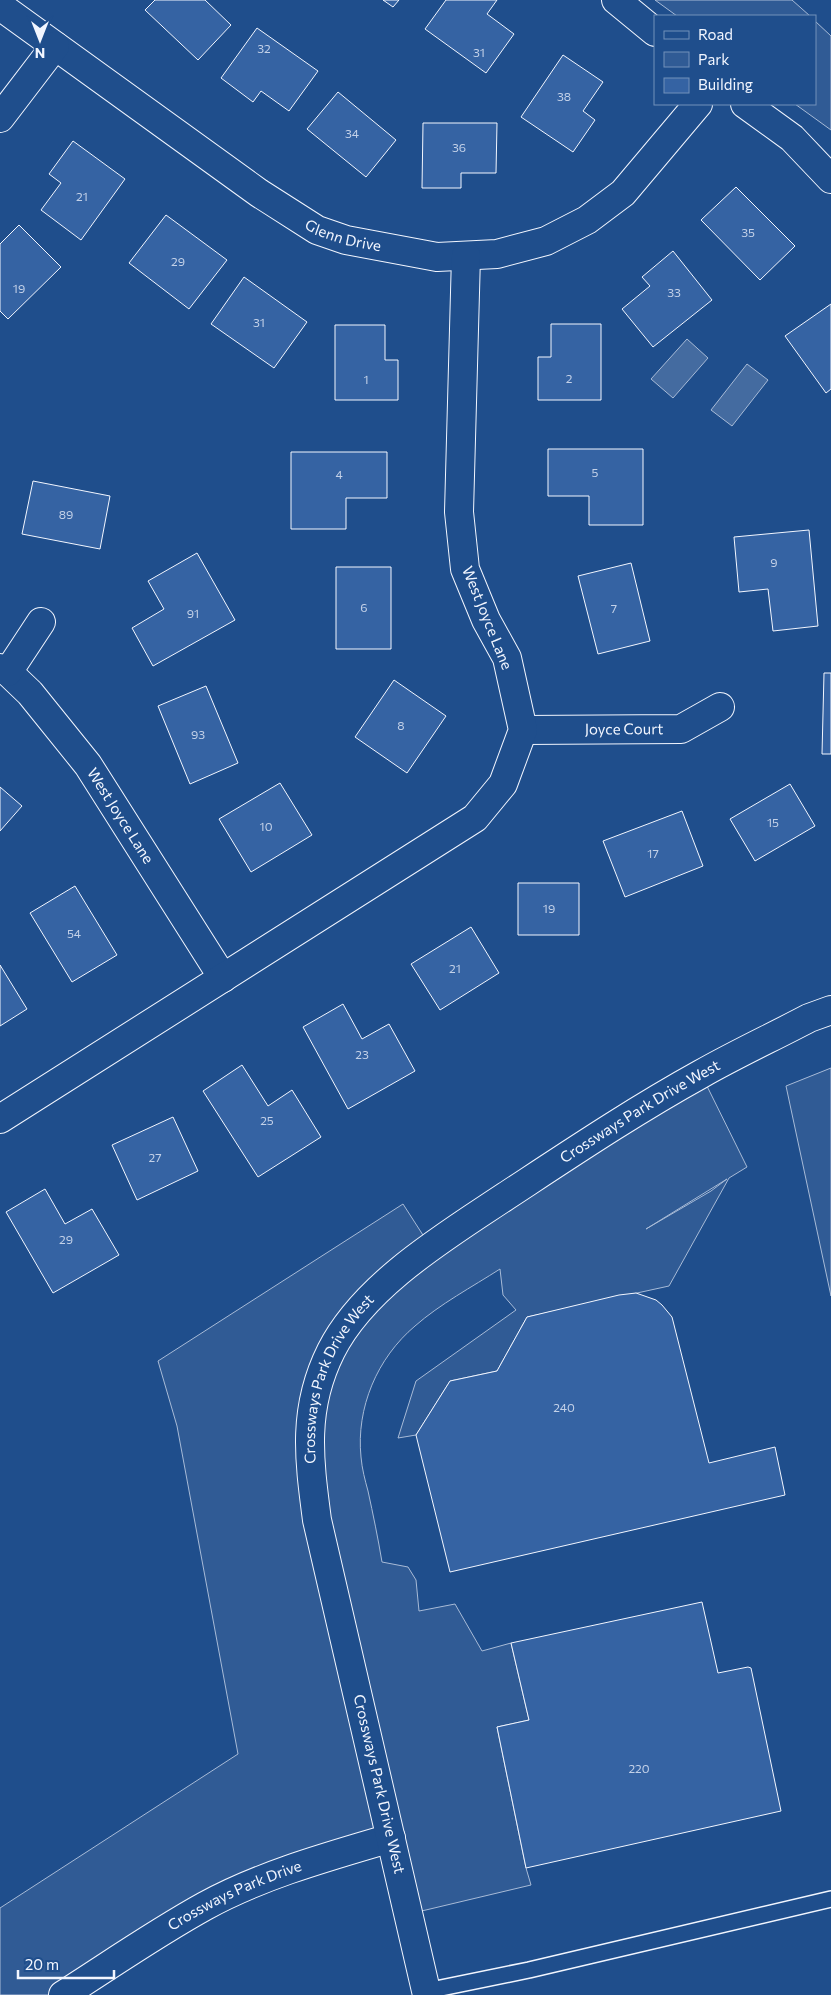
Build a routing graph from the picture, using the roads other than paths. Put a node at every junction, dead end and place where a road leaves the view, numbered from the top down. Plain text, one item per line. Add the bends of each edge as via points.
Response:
1 (616, 0) edge
2 (0, 6) edge
3 (654, 31) edge
4 (55, 46) junction
5 (697, 105) edge
6 (746, 105) edge
7 (0, 118) edge
8 (831, 179) edge
9 (466, 256) junction
10 (41, 622) dead end
11 (4, 670) edge
12 (720, 707) dead end
13 (523, 730) junction
14 (223, 978) junction
15 (831, 1010) edge
16 (0, 1119) edge
17 (391, 1838) junction
18 (831, 1899) edge
19 (426, 1993) edge
20 (63, 1995) edge

1 - 3 street
2 - 4 street, Glenn Drive
4 - 7 street
4 - 9 street, Glenn Drive via 259,193 317,230 346,240 437,257
5 - 9 street, Glenn Drive via 623,193 587,220 546,241 497,254
6 - 8 street via 792,138
9 - 13 street, West Joyce Lane via 459,512 465,569 486,620 507,658
10 - 11 street
11 - 14 street, West Joyce Lane via 30,693 88,765
12 - 13 street, Joyce Court via 682,729
13 - 14 street via 503,784 475,818
14 - 16 street
15 - 17 street, Crossways Park Drive West via 809,1018 605,1130 430,1246 362,1304 331,1350 310,1415 309,1456 317,1520
17 - 19 street, Crossways Park Drive West
17 - 20 street, Crossways Park Drive via 321,1859 240,1889 205,1906
18 - 19 lane

